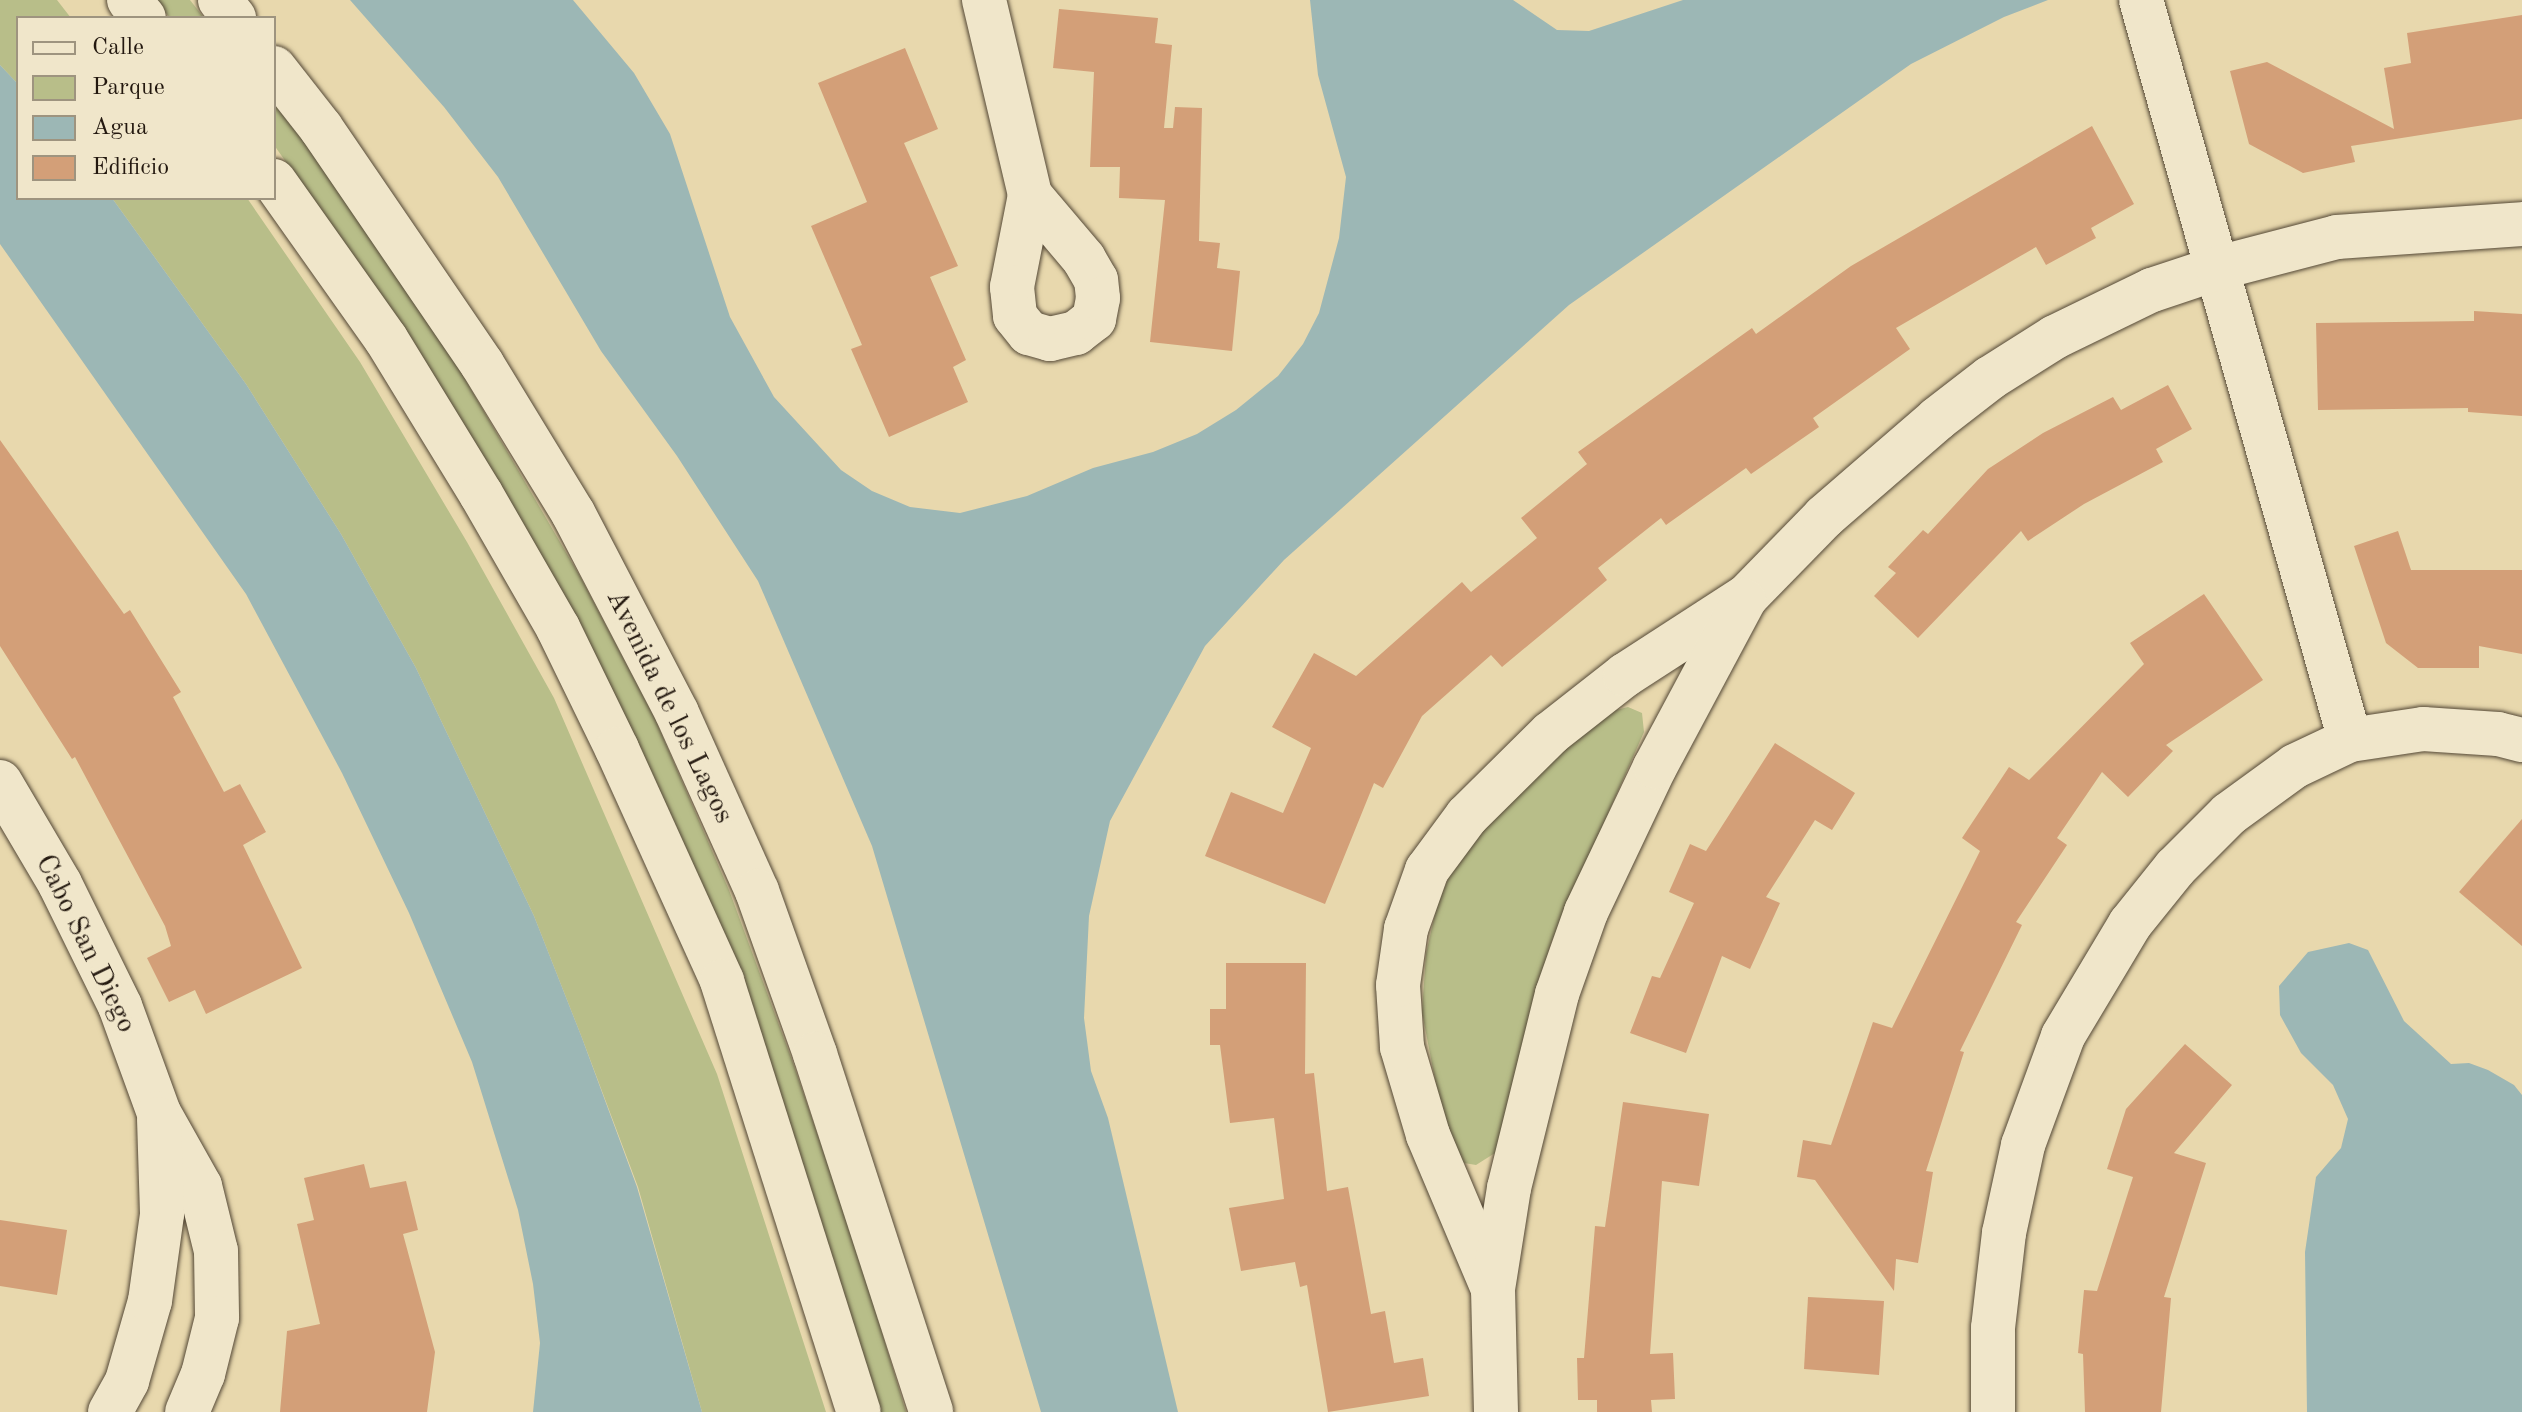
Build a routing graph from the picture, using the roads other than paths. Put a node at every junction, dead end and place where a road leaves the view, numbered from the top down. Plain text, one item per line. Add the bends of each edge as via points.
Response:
1 (129, 0) edge
2 (220, 0) edge
3 (984, 0) edge
4 (2141, 0) edge
5 (142, 16) edge
6 (232, 16) edge
7 (276, 71) edge
8 (276, 184) edge
9 (1030, 195) dead end
10 (2522, 224) edge
11 (2218, 268) junction
12 (1747, 596) junction
13 (2350, 740) junction
14 (2522, 740) edge
15 (0, 782) edge
16 (159, 1113) junction
17 (1493, 1289) junction
18 (110, 1412) edge
19 (187, 1412) edge
20 (859, 1412) edge
21 (931, 1412) edge
22 (1496, 1412) edge
23 (1993, 1412) edge

1 - 5 street
2 - 6 street
3 - 9 street
4 - 11 street
7 - 21 street, Avenida de los Lagos via 482,364 573,513 677,713 757,891
8 - 20 street via 386,339 481,494 558,628 617,749 722,981
10 - 11 street via 2337,237
11 - 12 street via 2138,297 2055,337 1990,378 1824,517
11 - 13 street
12 - 17 street via 1655,767 1586,912 1557,994 1528,1104
12 - 17 street via 1625,675 1551,733 1467,816 1427,870 1406,929 1398,985 1402,1047 1428,1135
13 - 14 street via 2423,729
13 - 23 street via 2284,774 2229,814 2175,868 2130,924 2063,1036 2023,1145 2004,1233 1993,1328
15 - 16 street, Cabo San Diego via 60,884 120,1006
16 - 18 street, Cabo San Diego via 162,1214 150,1301 127,1381
16 - 19 street, Cabo San Diego via 200,1186 216,1251 217,1318
17 - 22 street

